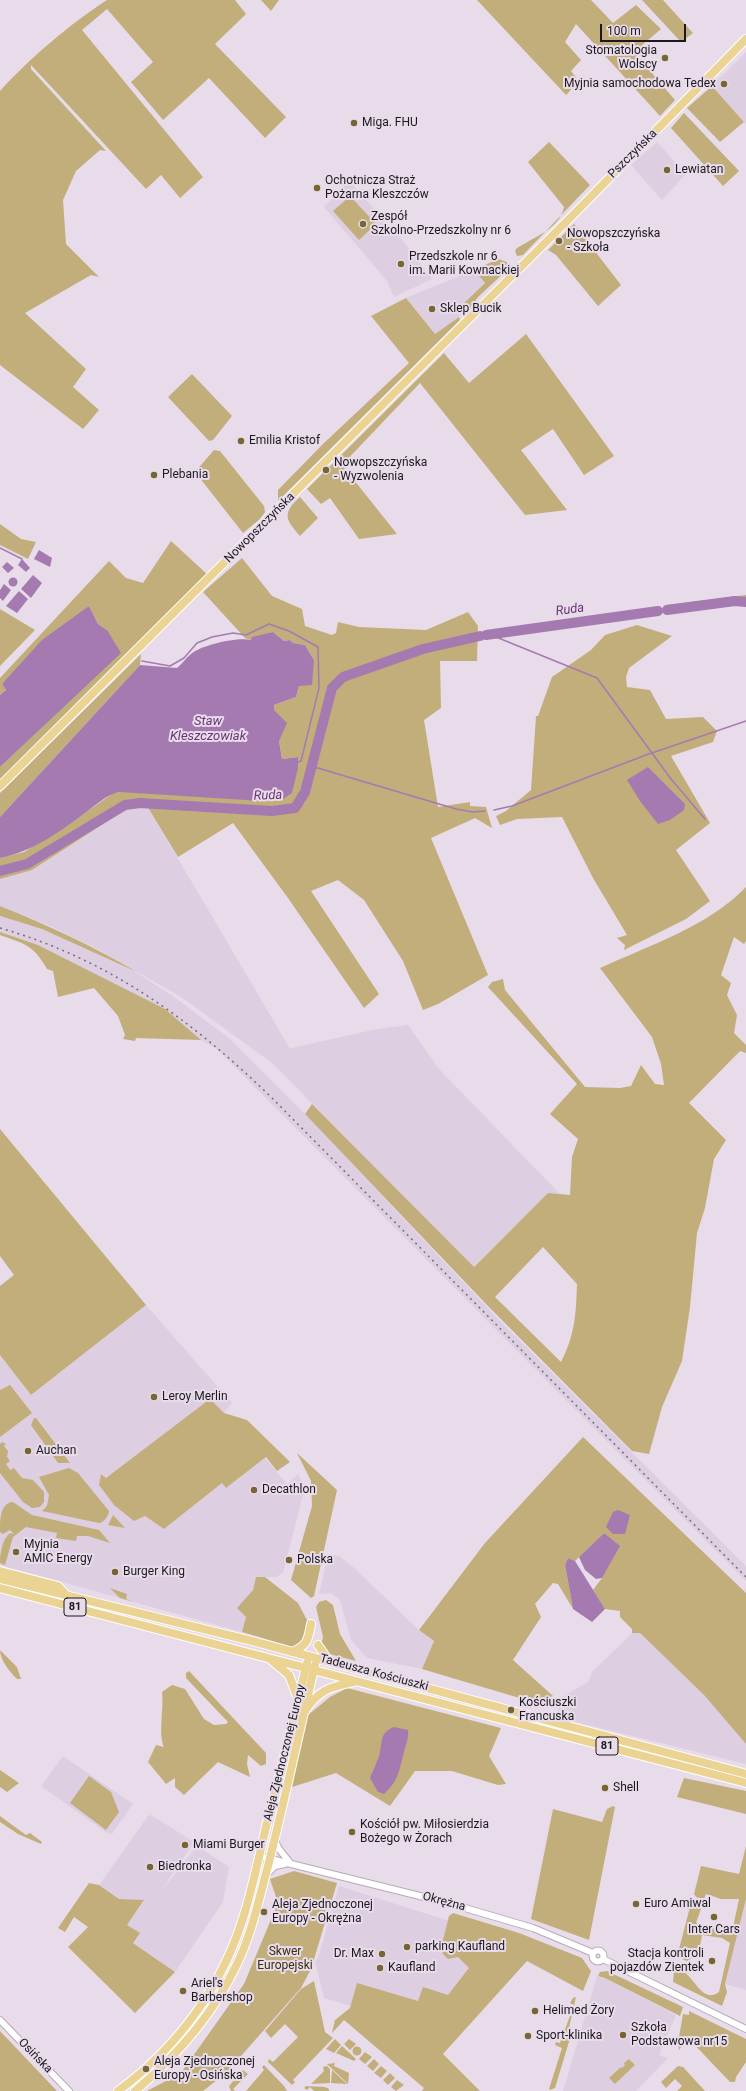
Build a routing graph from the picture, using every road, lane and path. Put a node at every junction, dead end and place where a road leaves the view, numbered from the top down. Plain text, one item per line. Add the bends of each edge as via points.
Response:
1 (746, 39) edge
2 (519, 268) joint
3 (0, 786) edge
4 (0, 1571) edge
5 (0, 1579) edge
6 (0, 1588) edge
7 (67, 1596) junction
8 (311, 1624) dead end
9 (318, 1645) dead end
10 (292, 1652) junction
11 (266, 1656) junction
12 (312, 1657) junction
13 (330, 1662) junction
14 (310, 1668) junction
15 (357, 1681) junction
16 (298, 1699) junction
17 (302, 1715) junction
18 (746, 1774) edge
19 (746, 1783) edge
20 (274, 1838) junction
21 (259, 1856) junction
22 (270, 1858) junction
23 (290, 1864) junction
24 (264, 1878) junction
25 (0, 2020) edge
26 (746, 2029) edge
27 (69, 2091) edge
28 (118, 2091) edge
29 (135, 2091) edge

1 - 2 main road, Pszczyńska
2 - 3 main road, Nowopszczyńska
4 - 7 main road via 58,1586
5 - 7 main road, Tadeusza Kościuszki / 81
6 - 11 main road, Tadeusza Kościuszki / 81
7 - 10 main road, Tadeusza Kościuszki / 81
8 - 10 main road via 308,1641
9 - 13 main road
10 - 12 main road, Tadeusza Kościuszki / 81
11 - 14 main road, Tadeusza Kościuszki / 81
11 - 16 main road via 289,1675
12 - 13 main road, Tadeusza Kościuszki / 81
12 - 14 main road, Aleja Zjednoczonej Europy
13 - 18 main road, Tadeusza Kościuszki / 81
14 - 15 main road, Tadeusza Kościuszki / 81
14 - 16 main road, Aleja Zjednoczonej Europy
14 - 17 main road, Aleja Zjednoczonej Europy
15 - 17 main road via 342,1683 324,1690
15 - 19 main road, Tadeusza Kościuszki / 81
16 - 21 main road, Aleja Zjednoczonej Europy
17 - 20 main road, Aleja Zjednoczonej Europy
20 - 22 main road, Aleja Zjednoczonej Europy
20 - 23 street, Aleja Zjednoczonej Europy
21 - 22 street, Okrężna
21 - 28 main road, Aleja Zjednoczonej Europy via 239,1932 210,1992 176,2039 146,2069
22 - 23 street, Okrężna
22 - 24 main road, Aleja Zjednoczonej Europy
23 - 24 street via 275,1866
23 - 26 street, Okrężna via 448,1903 533,1928 592,1954 594,1961 603,1959
24 - 29 main road, Aleja Zjednoczonej Europy via 244,1950 222,1993 188,2041
25 - 27 street, Osińska

